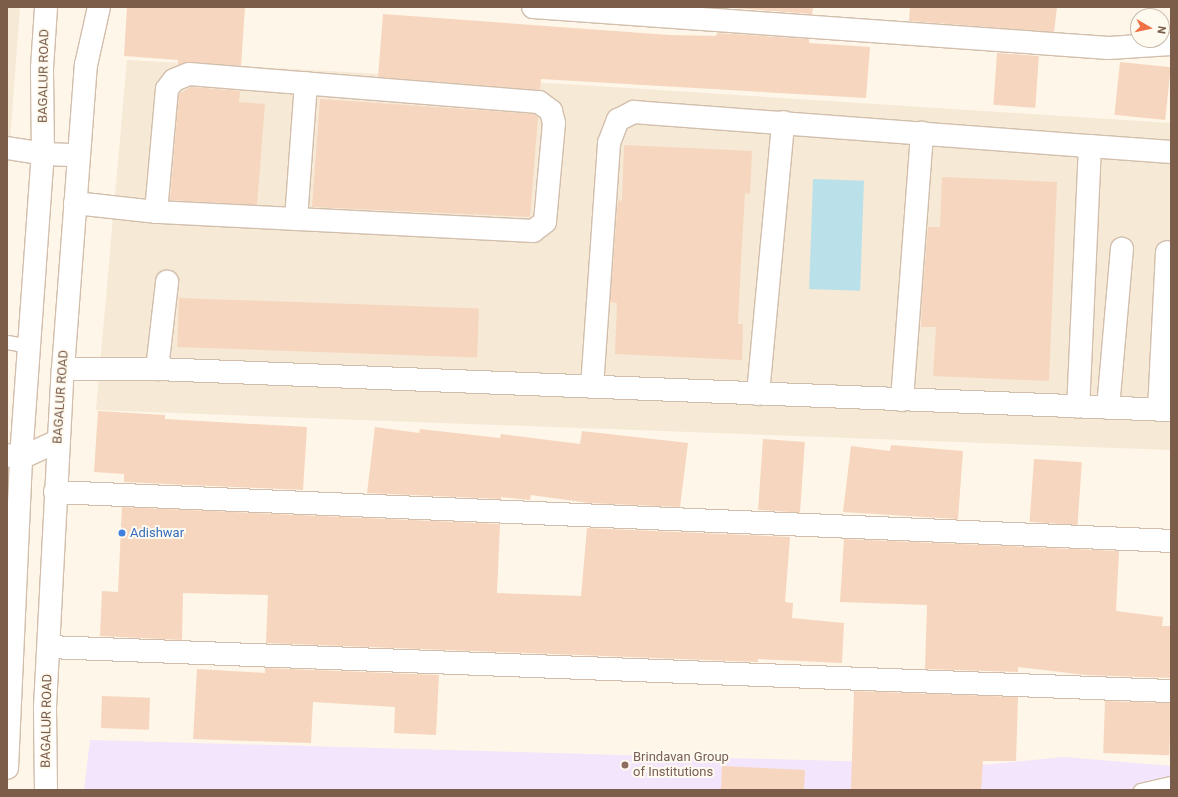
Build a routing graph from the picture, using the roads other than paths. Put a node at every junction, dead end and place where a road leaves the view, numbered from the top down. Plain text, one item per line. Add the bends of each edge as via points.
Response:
1 (46, 7) edge
2 (99, 7) edge
3 (533, 7) edge
4 (1171, 44) edge
5 (306, 83) junction
6 (783, 122) junction
7 (922, 133) junction
8 (1090, 146) junction
9 (7, 148) edge
10 (1171, 152) edge
11 (43, 154) junction
12 (78, 155) junction
13 (75, 203) junction
14 (156, 212) junction
15 (296, 219) junction
16 (1122, 249) dead end
17 (1167, 252) dead end
18 (167, 282) dead end
19 (7, 342) edge
20 (30, 346) junction
21 (63, 369) junction
22 (157, 369) junction
23 (592, 387) junction
24 (758, 394) junction
25 (902, 400) junction
26 (1078, 407) junction
27 (1108, 408) junction
28 (1165, 410) edge
29 (58, 441) junction
30 (14, 456) edge
31 (55, 492) junction
32 (1171, 541) edge
33 (48, 647) junction
34 (1171, 690) edge
35 (7, 768) edge
36 (1171, 783) edge
37 (46, 790) edge
38 (1140, 790) edge

1 - 11 street, BAGALUR ROAD via 42,68
2 - 12 street, BAGALUR ROAD via 86,66
3 - 4 street via 1109,48
5 - 14 street via 189,74 174,80 167,89
5 - 15 street
5 - 15 street via 539,102 551,112 554,123 545,222 533,231
6 - 7 street
6 - 23 street via 634,112 618,120 610,143
6 - 24 street
7 - 8 street
7 - 25 street
8 - 10 street
8 - 26 street
9 - 11 street
11 - 12 street
11 - 20 street, BAGALUR ROAD
12 - 13 street, BAGALUR ROAD
13 - 14 street
13 - 21 street, BAGALUR ROAD
14 - 15 street
16 - 27 street
17 - 28 street
18 - 22 street
19 - 20 lane
20 - 30 street, BAGALUR ROAD
21 - 22 street
21 - 29 street, BAGALUR ROAD
22 - 23 street
23 - 24 street
24 - 25 street
25 - 26 street
26 - 27 street
27 - 28 street
29 - 30 street
29 - 31 street, BAGALUR ROAD
30 - 35 street, BAGALUR ROAD
31 - 32 street
31 - 33 street, BAGALUR ROAD
33 - 34 street
33 - 37 street, BAGALUR ROAD via 45,707
36 - 38 lane

